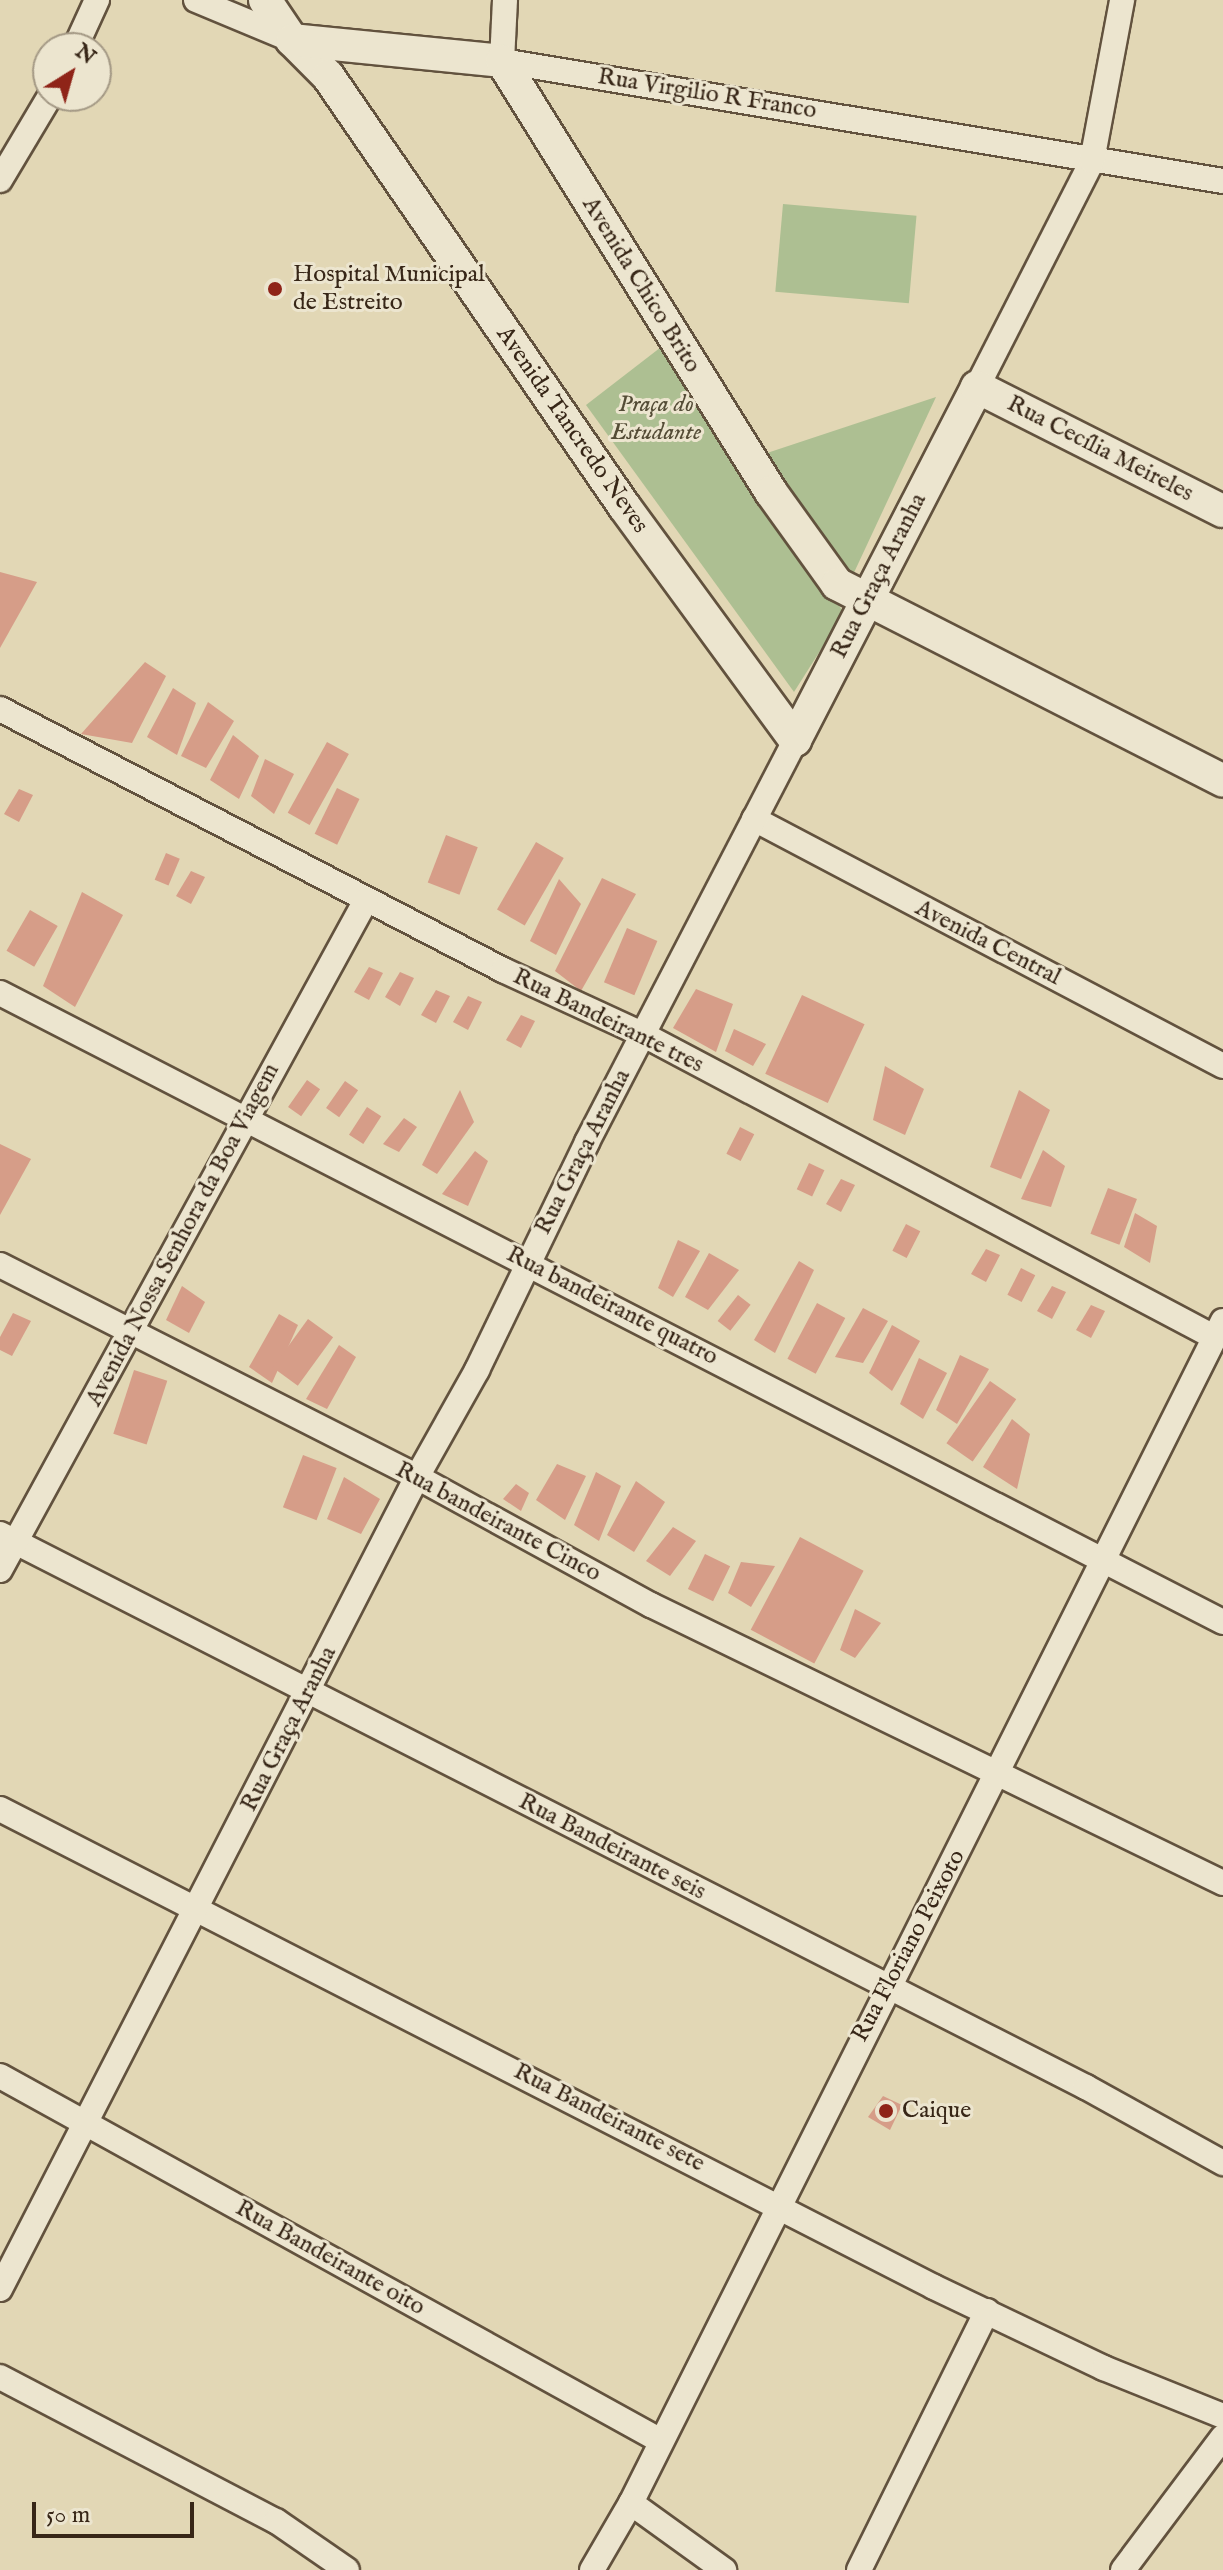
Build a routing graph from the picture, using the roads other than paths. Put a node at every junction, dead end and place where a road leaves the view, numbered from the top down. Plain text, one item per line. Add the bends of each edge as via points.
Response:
1 (97, 0) edge
2 (196, 0) edge
3 (265, 0) edge
4 (287, 0) edge
5 (505, 0) edge
6 (1122, 0) edge
7 (82, 32) edge
8 (305, 41) junction
9 (502, 61) junction
10 (40, 112) edge
11 (1092, 161) junction
12 (1, 177) edge
13 (1223, 181) edge
14 (977, 387) junction
15 (1223, 511) edge
16 (866, 601) junction
17 (0, 709) edge
18 (795, 740) junction
19 (1223, 781) edge
20 (754, 819) junction
21 (366, 900) junction
22 (0, 993) edge
23 (644, 1035) junction
24 (1223, 1066) edge
25 (244, 1118) junction
26 (527, 1263) junction
27 (0, 1265) edge
28 (1219, 1329) edge
29 (132, 1332) junction
30 (417, 1477) junction
31 (8, 1538) edge
32 (1103, 1563) junction
33 (0, 1570) edge
34 (1223, 1622) edge
35 (309, 1689) junction
36 (997, 1777) junction
37 (0, 1809) edge
38 (1223, 1883) edge
39 (197, 1909) junction
40 (889, 1986) junction
41 (0, 2076) edge
42 (85, 2122) junction
43 (1223, 2163) edge
44 (779, 2204) junction
45 (0, 2289) edge
46 (987, 2311) junction
47 (0, 2377) edge
48 (1223, 2416) edge
49 (1223, 2437) edge
50 (659, 2440) junction
51 (631, 2503) junction
52 (347, 2570) edge
53 (592, 2570) edge
54 (724, 2570) edge
55 (859, 2570) edge
56 (1123, 2570) edge

1 - 7 street
2 - 8 street, Rua Virgilio R Franco
3 - 8 main road, Avenida Tancredo Neves
4 - 8 main road, Avenida Tancredo Neves
5 - 9 street
6 - 11 street, Rua Graça Aranha
8 - 9 main road, Rua Virgilio R Franco
8 - 18 main road, Avenida Tancredo Neves via 624,506
9 - 11 street, Rua Virgilio R Franco
9 - 16 main road, Avenida Chico Brito via 771,492 837,584
10 - 12 street
11 - 13 street, Rua Virgilio R Franco
11 - 14 street, Rua Graça Aranha
14 - 15 main road, Rua Cecília Meireles
14 - 16 main road, Rua Graça Aranha
16 - 18 main road, Rua Graça Aranha
16 - 19 main road, Avenida Chico Brito
17 - 21 street, Rua Bandeirante tres
18 - 20 street, Rua Graça Aranha
20 - 23 street, Rua Graça Aranha
20 - 24 street, Avenida Central
21 - 23 street, Rua Bandeirante tres
21 - 25 street, Avenida Nossa Senhora da Boa Viagem
22 - 25 street, Rua bandeirante quatro
23 - 26 street, Rua Graça Aranha
23 - 28 street, Rua Bandeirante tres
25 - 26 street, Rua bandeirante quatro
25 - 29 street, Avenida Nossa Senhora da Boa Viagem
26 - 30 street, Rua Graça Aranha via 477,1370
26 - 32 street, Rua bandeirante quatro
27 - 29 street, Rua bandeirante Cinco
28 - 32 street, Rua Floriano Peixoto
29 - 30 street, Rua bandeirante Cinco
29 - 31 street, Avenida Nossa Senhora da Boa Viagem
30 - 35 street, Rua Graça Aranha
30 - 36 street, Rua bandeirante Cinco via 651,1605
31 - 33 street, Avenida Nossa Senhora da Boa Viagem
31 - 35 street, Rua Bandeirante seis
32 - 34 street, Rua bandeirante quatro
32 - 36 street, Rua Floriano Peixoto
35 - 39 street, Rua Graça Aranha
35 - 40 street, Rua Bandeirante seis via 678,1883
36 - 38 street, Rua bandeirante Cinco
36 - 40 street, Rua Floriano Peixoto
37 - 39 street, Rua Bandeirante sete
39 - 42 street, Rua Graça Aranha
39 - 44 street, Rua Bandeirante sete
40 - 43 street, Rua Bandeirante seis
40 - 44 street, Rua Floriano Peixoto
41 - 42 street, Rua Bandeirante oito
42 - 45 street, Rua Graça Aranha
42 - 50 street, Rua Bandeirante oito
44 - 46 street, Rua Bandeirante sete
44 - 50 street, Rua Floriano Peixoto
46 - 48 street, Rua Bandeirante sete via 1104,2368
46 - 55 street
47 - 52 street via 276,2521
49 - 56 street
50 - 51 street, Rua Floriano Peixoto
51 - 53 street, Rua Floriano Peixoto
51 - 54 street

